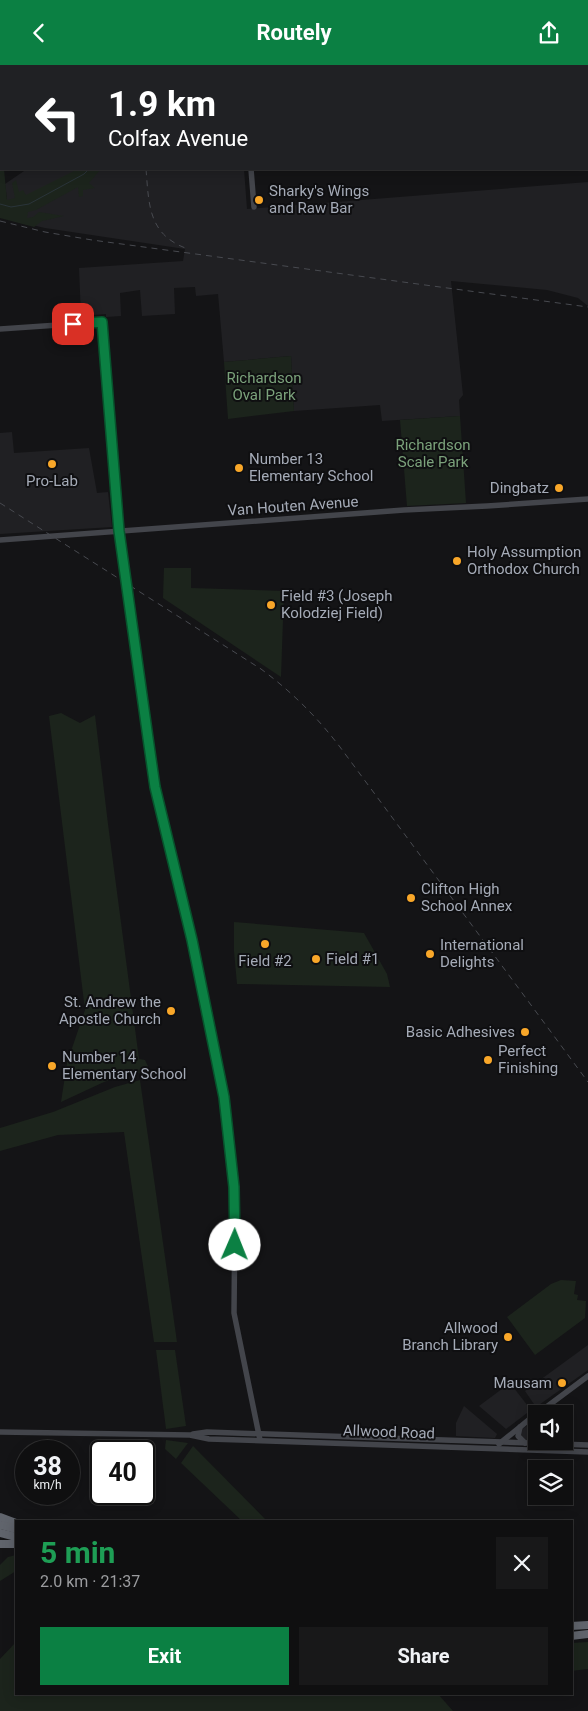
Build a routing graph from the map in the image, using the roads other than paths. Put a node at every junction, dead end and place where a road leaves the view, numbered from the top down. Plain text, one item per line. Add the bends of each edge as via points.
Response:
1 (251, 170) edge
2 (254, 207) dead end
3 (0, 329) edge
4 (588, 499) edge
5 (119, 531) junction
6 (0, 540) edge
7 (588, 1376) edge
8 (549, 1405) edge
9 (528, 1421) edge
10 (520, 1427) junction
11 (0, 1432) edge
12 (258, 1433) junction
13 (190, 1435) junction
14 (260, 1441) junction
15 (525, 1443) junction
16 (498, 1445) junction
17 (588, 1445) edge
18 (588, 1451) edge
19 (0, 1517) edge
20 (15, 1523) edge
21 (0, 1525) edge
22 (15, 1529) edge
23 (0, 1533) edge
24 (15, 1537) edge
25 (15, 1544) edge
26 (2, 1545) edge
27 (588, 1625) edge
28 (573, 1626) edge
29 (588, 1634) edge
30 (573, 1635) edge

1 - 2 main road
3 - 5 main road via 102,322
4 - 5 main road, Van Houten Avenue
5 - 6 main road, Van Houten Avenue
5 - 12 main road via 155,787 192,940 224,1097 235,1211 234,1313
7 - 8 main road
9 - 10 main road
10 - 15 main road via 518,1436
10 - 16 main road
11 - 13 main road, Allwood Road
12 - 13 main road, Allwood Road
12 - 14 main road
12 - 16 main road, Allwood Road
13 - 14 main road, Allwood Road
14 - 16 main road, Allwood Road
15 - 16 main road, Allwood Road
15 - 17 main road, Allwood Road
16 - 18 main road, Allwood Road
19 - 20 highway
21 - 22 highway
23 - 24 highway
25 - 26 highway
27 - 28 highway
29 - 30 highway

